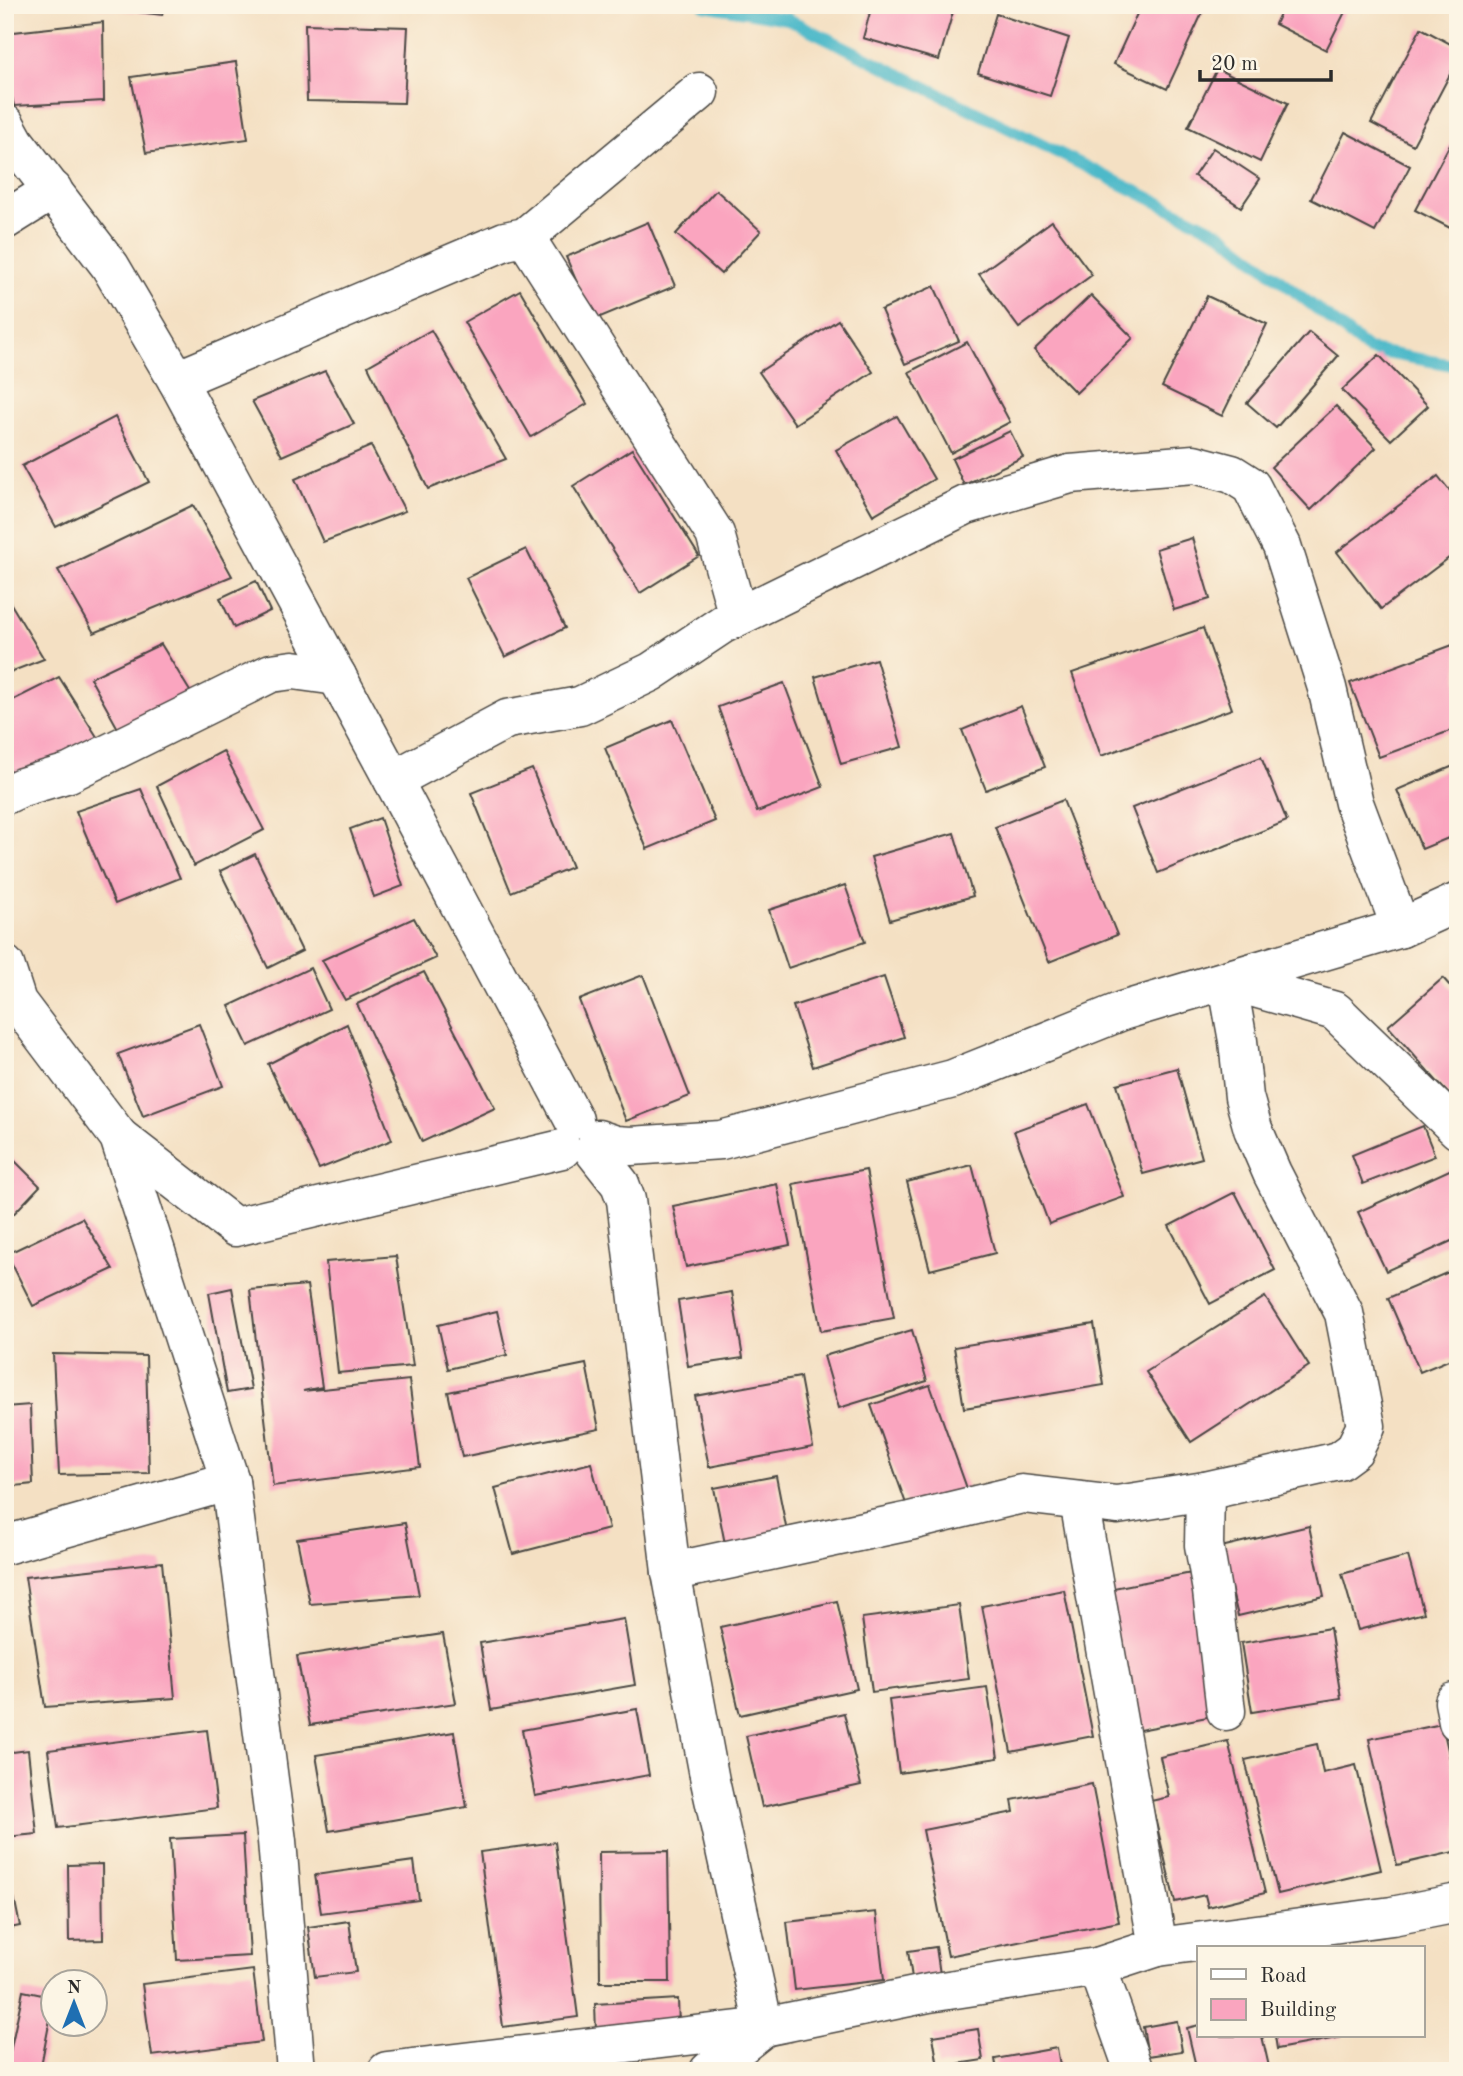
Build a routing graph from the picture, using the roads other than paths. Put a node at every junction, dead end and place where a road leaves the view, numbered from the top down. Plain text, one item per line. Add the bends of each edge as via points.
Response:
1 (699, 92) dead end
2 (5, 124) edge
3 (53, 190) junction
4 (5, 220) edge
5 (526, 237) junction
6 (177, 380) junction
7 (738, 616) junction
8 (337, 676) junction
9 (393, 780) junction
10 (5, 795) edge
11 (1458, 902) edge
12 (1401, 928) junction
13 (5, 965) edge
14 (1227, 980) junction
15 (1458, 1130) edge
16 (119, 1136) junction
17 (582, 1140) junction
18 (230, 1481) junction
19 (1205, 1491) junction
20 (1079, 1501) junction
21 (5, 1545) edge
22 (671, 1573) junction
23 (1226, 1711) dead end
24 (1458, 1903) edge
25 (1158, 1947) junction
26 (1097, 1967) junction
27 (764, 2027) junction
28 (576, 2061) edge
29 (296, 2071) edge
30 (387, 2071) edge
31 (709, 2071) edge
32 (1133, 2071) edge

1 - 5 street
2 - 3 street
3 - 4 street
3 - 6 street via 110,266
5 - 6 street via 505,241
5 - 7 street via 715,534
6 - 8 street
7 - 9 street via 639,678 580,706 508,719
7 - 12 street via 967,505 1070,474 1194,464 1232,474 1251,486 1282,546 1327,688 1354,803
8 - 9 street
8 - 10 street via 293,670 271,673 69,773
9 - 17 street
11 - 12 street
12 - 14 street
13 - 16 street via 17,1002
14 - 15 street via 1335,1011
14 - 17 street via 1122,1012 953,1079 721,1140 631,1146
14 - 19 street via 1253,1129 1344,1313 1366,1426 1354,1450 1339,1461
16 - 17 street via 235,1227
16 - 18 street
17 - 22 street via 620,1184 626,1200
18 - 21 street
18 - 29 street via 277,1841
19 - 20 street via 1117,1504
19 - 23 street via 1204,1545
20 - 22 street via 1022,1494
20 - 25 street
22 - 27 street via 710,1781
24 - 25 street
25 - 26 street
26 - 27 street via 929,1993
26 - 32 street
27 - 28 street
27 - 31 street
28 - 30 street

